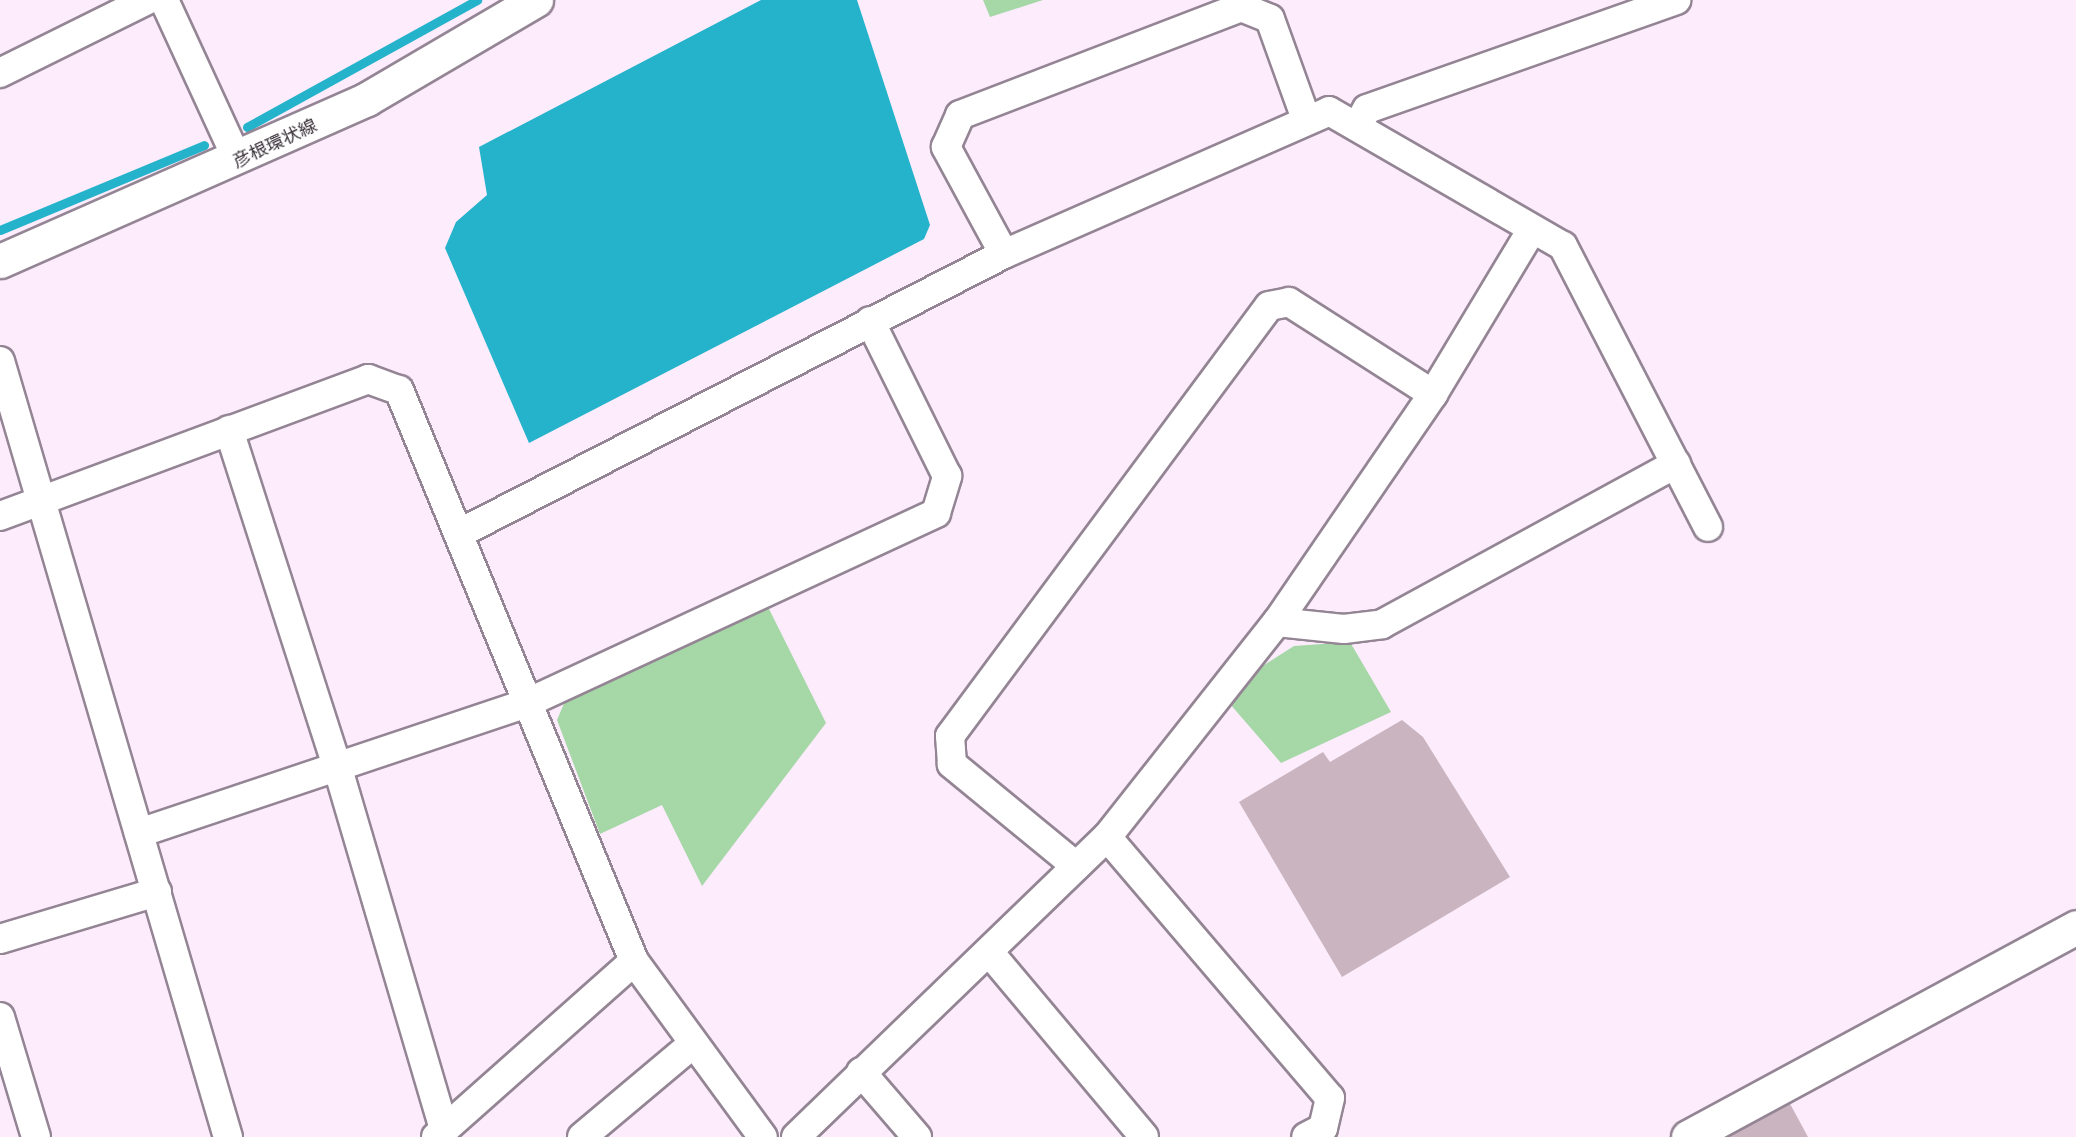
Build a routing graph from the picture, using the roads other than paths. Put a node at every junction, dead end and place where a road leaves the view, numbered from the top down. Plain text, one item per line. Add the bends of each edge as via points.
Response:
1 (147, 0) edge
2 (164, 0) edge
3 (536, 0) edge
4 (1676, 0) edge
5 (0, 73) edge
6 (1306, 119) junction
7 (1358, 125) junction
8 (237, 159) junction
9 (1532, 229) junction
10 (1004, 254) junction
11 (0, 261) edge
12 (870, 321) junction
13 (0, 362) edge
14 (1433, 394) junction
15 (229, 430) junction
16 (1676, 464) junction
17 (41, 501) junction
18 (0, 516) edge
19 (1708, 527) dead end
20 (458, 534) junction
21 (1277, 622) junction
22 (527, 703) junction
23 (338, 769) junction
24 (139, 833) junction
25 (1107, 837) junction
26 (1076, 866) junction
27 (157, 892) junction
28 (2076, 927) edge
29 (0, 939) edge
30 (989, 952) junction
31 (634, 961) junction
32 (0, 1017) edge
33 (693, 1044) junction
34 (861, 1071) junction
35 (440, 1134) edge
36 (36, 1137) edge
37 (228, 1137) edge
38 (582, 1137) edge
39 (763, 1137) edge
40 (796, 1137) edge
41 (917, 1137) edge
42 (1144, 1137) edge
43 (1306, 1137) edge
44 (1688, 1137) edge

1 - 5 street
2 - 8 street
3 - 8 main road, 彦根環状線 via 367,99
4 - 7 street via 1367,109
6 - 7 street via 1329,111
6 - 10 street
6 - 10 street via 1270,19 1241,7 960,115 946,147
7 - 9 street
8 - 11 main road, 彦根環状線
9 - 14 street
9 - 16 street via 1563,246
10 - 12 street
12 - 20 street
12 - 22 street via 947,476 936,513
13 - 17 street
14 - 21 street
14 - 26 street via 1289,303 1269,306 950,736 952,764
15 - 17 street
15 - 20 street via 368,379 399,390
15 - 23 street
16 - 19 street
16 - 21 street via 1382,624 1344,629
17 - 18 street
17 - 24 street
20 - 22 street
21 - 25 street
22 - 23 street
22 - 31 street
23 - 24 street
23 - 35 street
24 - 27 street
25 - 26 street
25 - 43 street via 1330,1098 1323,1128
26 - 30 street
27 - 29 street
27 - 37 street
28 - 44 main road
30 - 34 street
30 - 42 street
31 - 33 street
31 - 35 street
32 - 36 street
33 - 38 street
33 - 39 street
34 - 40 street
34 - 41 street

